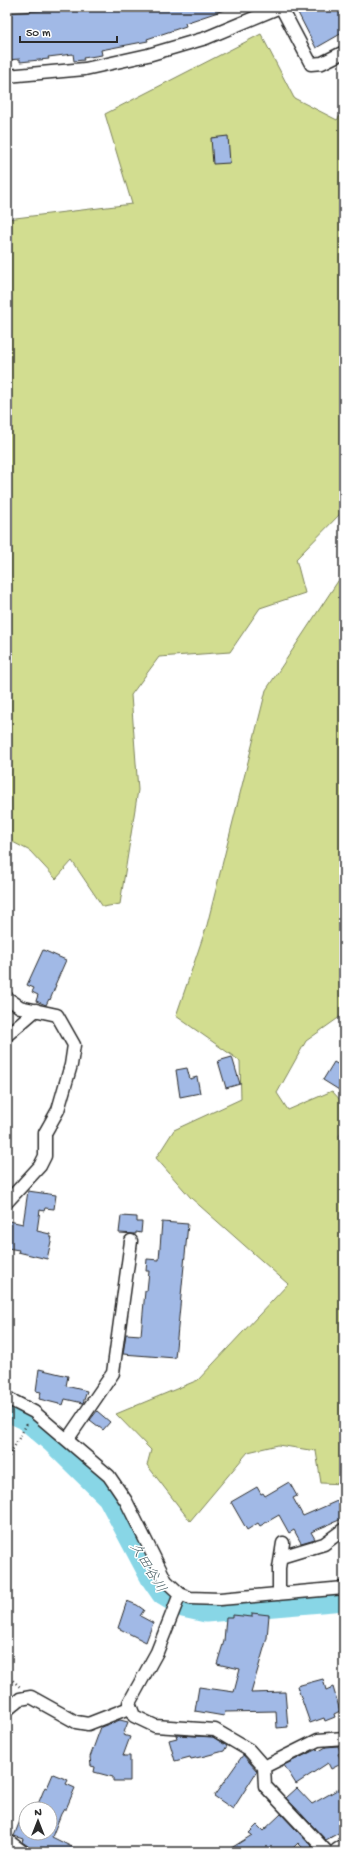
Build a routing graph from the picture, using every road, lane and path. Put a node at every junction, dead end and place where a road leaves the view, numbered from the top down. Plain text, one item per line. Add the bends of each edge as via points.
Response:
1 (281, 7) edge
2 (344, 52) edge
3 (7, 76) edge
4 (7, 998) edge
5 (36, 1010) junction
6 (7, 1035) edge
7 (7, 1202) edge
8 (131, 1241) dead end
9 (7, 1398) edge
10 (34, 1412) junction
11 (67, 1440) junction
12 (7, 1460) edge
13 (344, 1529) edge
14 (283, 1543) dead end
15 (281, 1557) junction
16 (344, 1588) edge
17 (180, 1594) junction
18 (279, 1594) junction
19 (129, 1708) junction
20 (7, 1710) edge
21 (344, 1738) edge
22 (264, 1768) junction
23 (7, 1840) edge
24 (344, 1848) edge
25 (23, 1852) edge
26 (327, 1852) edge
27 (338, 1852) edge

1 - 2 street via 311,64 322,63
1 - 3 street via 206,38 148,55 85,69
4 - 5 street via 20,1007
5 - 6 street
5 - 7 street via 57,1015 74,1045 71,1065 58,1110 45,1133 45,1156 40,1166
8 - 11 street via 113,1373
9 - 10 street
10 - 11 street
10 - 12 path
11 - 17 street via 109,1476 126,1501 166,1581
13 - 15 street via 324,1544
14 - 15 street
15 - 18 street
16 - 18 street
17 - 18 street via 190,1598 220,1599
17 - 19 street via 157,1652 128,1703
19 - 20 street via 88,1724 76,1722 31,1697 20,1699
19 - 22 street via 134,1716 155,1726 215,1730 249,1750
21 - 22 street via 318,1740
22 - 26 street via 265,1786
23 - 25 street
24 - 27 main road

